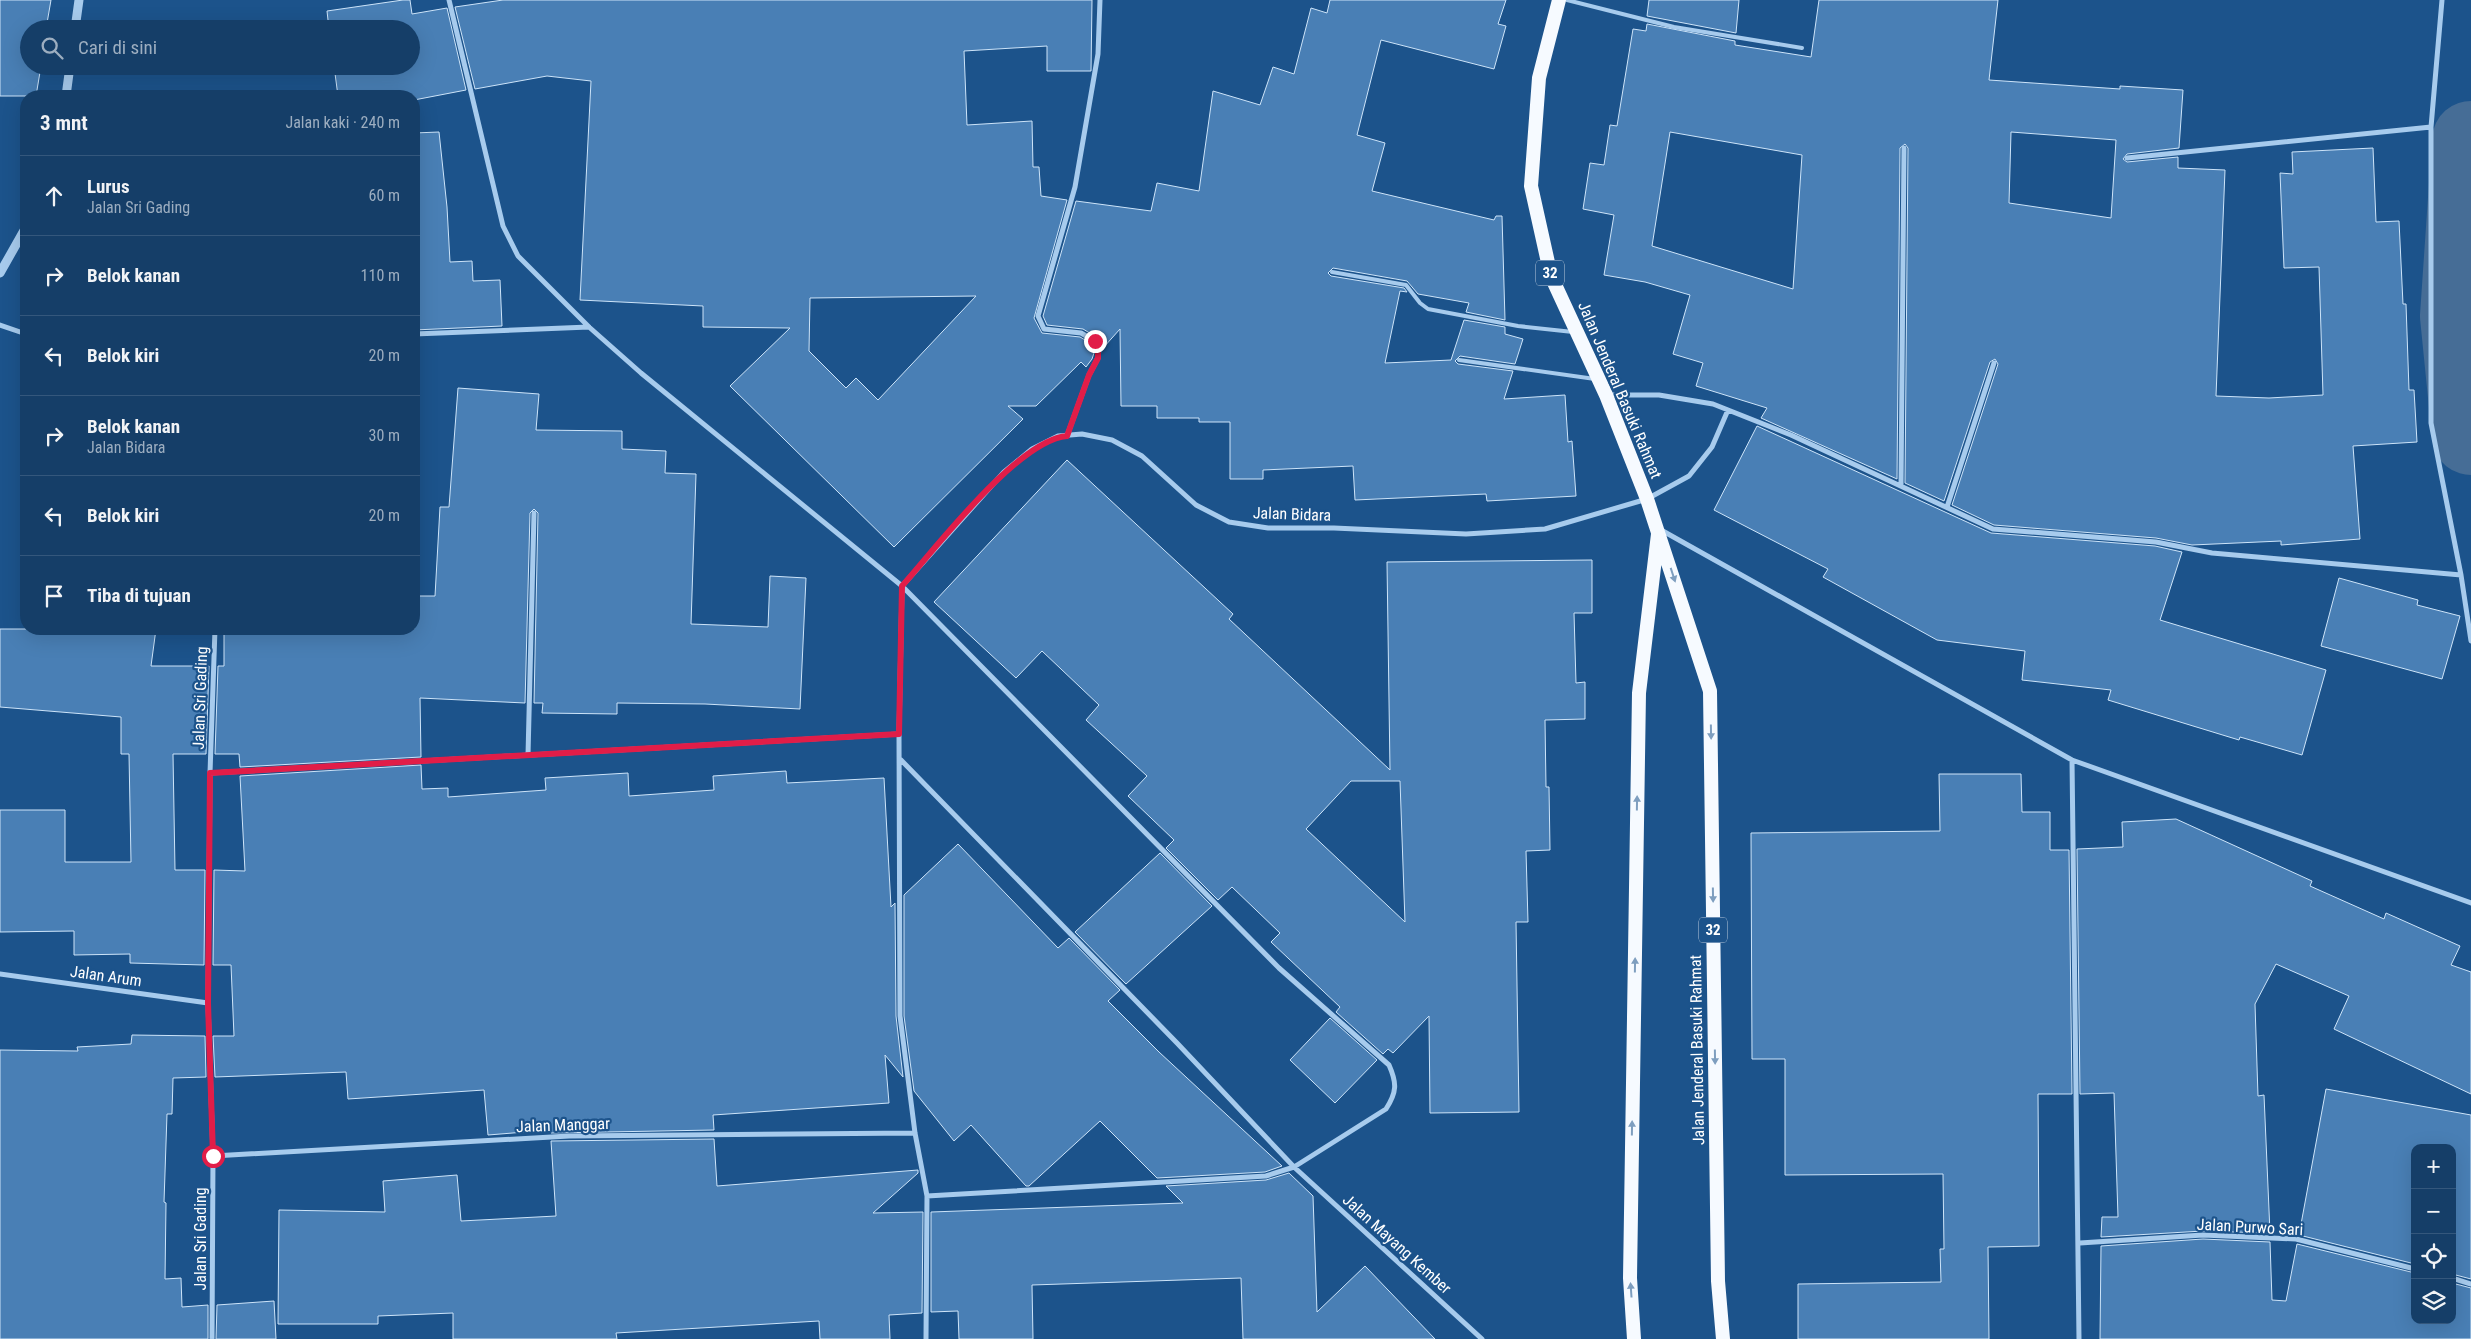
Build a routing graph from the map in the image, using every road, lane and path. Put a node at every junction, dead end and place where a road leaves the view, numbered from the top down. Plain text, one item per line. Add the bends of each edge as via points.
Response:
1 (79, 0) edge
2 (450, 0) edge
3 (1100, 0) edge
4 (1559, 0) edge
5 (1567, 0) edge
6 (2442, 0) edge
7 (76, 20) edge
8 (1802, 48) dead end
9 (69, 75) edge
10 (67, 90) edge
11 (2431, 127) junction
12 (1904, 148) dead end
13 (2127, 158) dead end
14 (20, 238) edge
15 (1332, 272) dead end
16 (0, 273) edge
17 (0, 325) edge
18 (589, 327) junction
19 (20, 332) edge
20 (1577, 332) junction
21 (420, 334) edge
22 (1459, 360) dead end
23 (1994, 363) dead end
24 (1599, 380) junction
25 (1606, 395) junction
26 (1728, 410) junction
27 (1067, 436) junction
28 (1901, 486) junction
29 (1647, 499) junction
30 (1946, 507) junction
31 (534, 513) dead end
32 (1658, 529) junction
33 (2461, 575) junction
34 (902, 586) junction
35 (215, 635) edge
36 (2471, 641) edge
37 (899, 734) junction
38 (528, 755) junction
39 (901, 760) junction
40 (2072, 760) junction
41 (210, 773) junction
42 (2471, 903) edge
43 (0, 974) edge
44 (208, 1003) junction
45 (915, 1133) junction
46 (213, 1156) junction
47 (1294, 1167) junction
48 (927, 1196) junction
49 (2080, 1243) junction
50 (2411, 1268) edge
51 (2456, 1279) edge
52 (2471, 1284) edge
53 (212, 1339) edge
54 (926, 1339) edge
55 (1482, 1339) edge
56 (1634, 1339) edge
57 (1723, 1339) edge
58 (2079, 1339) edge

1 - 7 street
2 - 18 street via 503,226 518,256
3 - 27 street via 1098,54 1075,187 1038,316 1044,329 1081,333 1095,341 1098,348 1098,358
4 - 20 highway, Jalan Jenderal Basuki Rahmat / 32 via 1539,78 1531,186 1551,276
5 - 8 lane via 1674,27
6 - 11 street
9 - 10 street
11 - 13 street
11 - 33 street via 2431,423
12 - 28 street
14 - 16 street
15 - 20 lane via 1406,285 1428,309 1518,326
17 - 19 street
18 - 21 street
18 - 34 street
20 - 24 highway, Jalan Jenderal Basuki Rahmat / 32
22 - 24 lane
23 - 30 street
24 - 25 highway, Jalan Jenderal Basuki Rahmat / 32
25 - 26 street via 1659,395 1713,404
25 - 29 highway, Jalan Jenderal Basuki Rahmat / 32
26 - 28 street
26 - 29 street, Jalan Bidara via 1712,447 1689,476
27 - 29 street, Jalan Bidara via 1082,434 1112,440 1142,456 1196,505 1229,522 1268,528 1466,534 1545,529
27 - 34 street, Jalan Bidara via 1058,436 1032,449 1004,472
28 - 30 street
29 - 32 highway, Jalan Jenderal Basuki Rahmat / 32
30 - 33 street via 1993,529 2156,542 2212,553
31 - 38 street
32 - 40 street
56 -> 32 highway, Jalan Jenderal Basuki Rahmat / 32 via 1630,1278 1639,693
32 -> 57 highway, Jalan Jenderal Basuki Rahmat / 32 via 1710,691 1718,1281
33 - 36 street
34 - 37 street
34 - 47 street via 1279,968 1389,1065 1396,1080 1395,1095 1386,1109
35 - 41 street, Jalan Sri Gading
37 - 38 street
37 - 39 street
38 - 41 street
39 - 45 street via 900,1016
39 - 47 street, Jalan Mayang Kember
40 - 42 street
40 - 49 street
41 - 44 street, Jalan Sri Gading
43 - 44 street, Jalan Arum
44 - 46 street, Jalan Sri Gading
45 - 46 street, Jalan Manggar via 569,1136
45 - 48 street
46 - 53 street, Jalan Sri Gading
47 - 48 street via 1266,1176
47 - 55 street, Jalan Mayang Kember
48 - 54 street
49 - 50 street, Jalan Purwo Sari via 2203,1235 2296,1239
49 - 58 street
51 - 52 street

